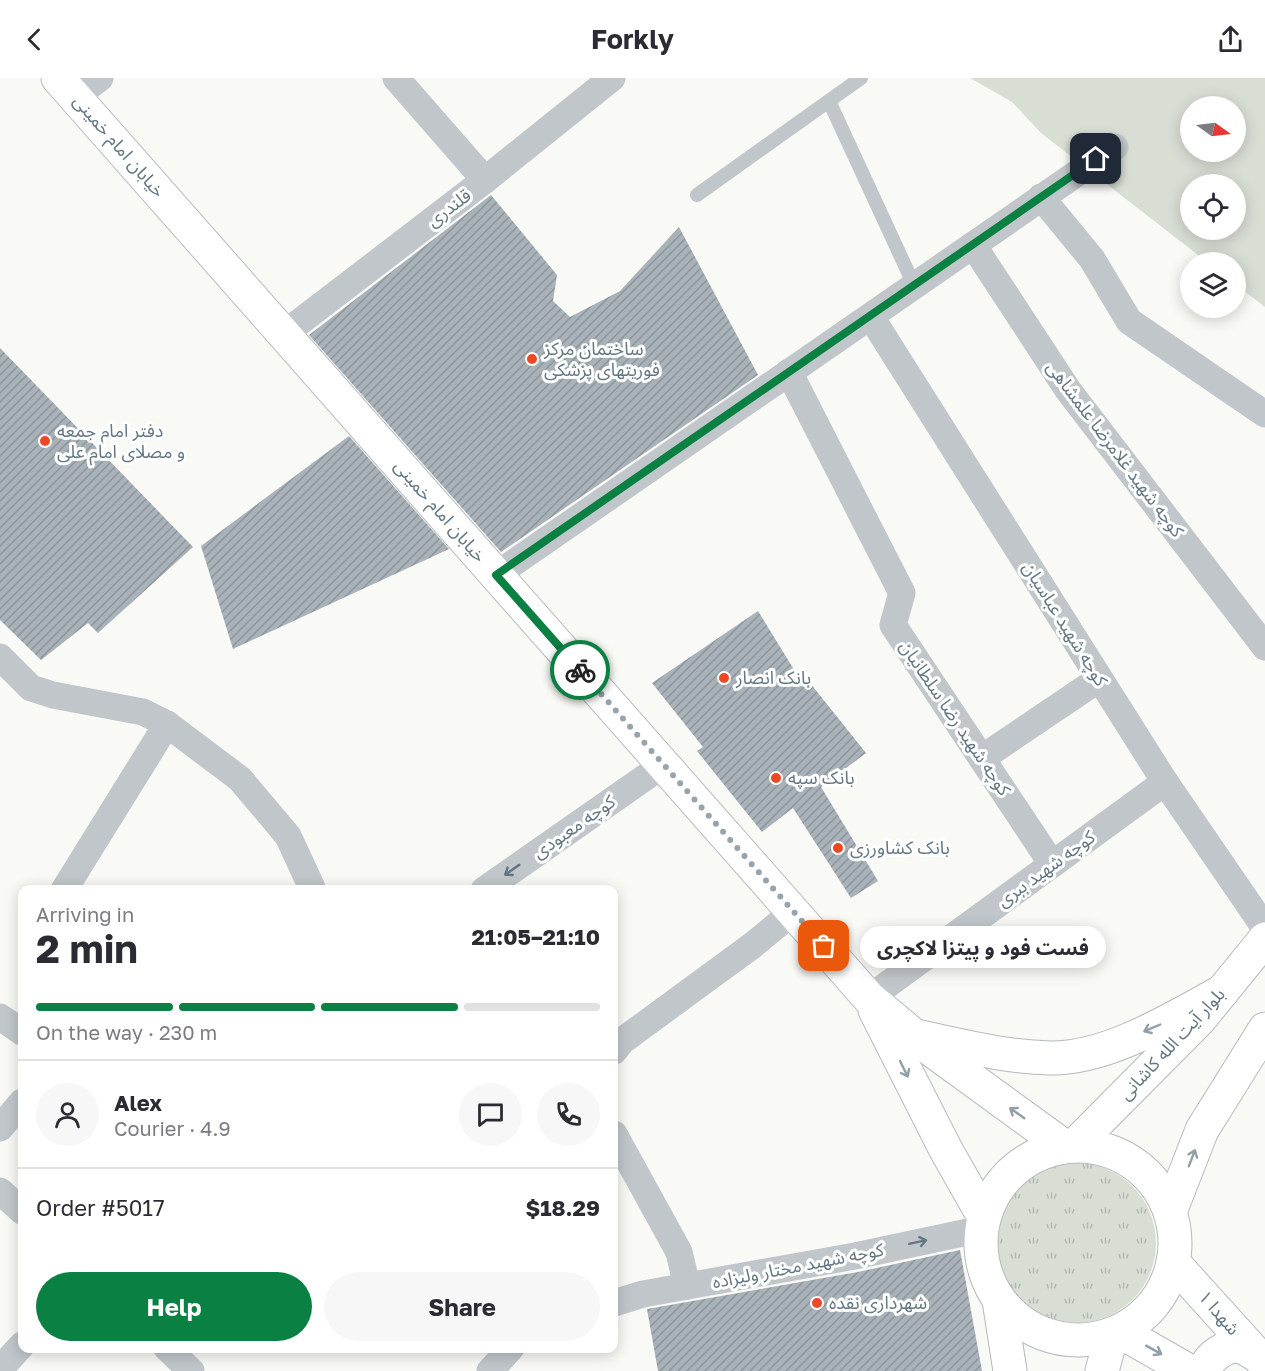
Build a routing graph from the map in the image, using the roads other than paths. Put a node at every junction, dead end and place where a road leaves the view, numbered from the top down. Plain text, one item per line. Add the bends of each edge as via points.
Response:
1 (396, 78) edge
2 (612, 78) edge
3 (861, 78) edge
4 (78, 84) edge
5 (829, 101) junction
6 (1115, 147) dead end
7 (485, 180) junction
8 (697, 195) dead end
9 (1041, 197) junction
10 (973, 244) junction
11 (914, 285) junction
12 (871, 317) junction
13 (284, 334) junction
14 (789, 372) junction
15 (1265, 414) edge
16 (496, 575) junction
17 (1265, 647) edge
18 (0, 657) edge
19 (1099, 679) junction
20 (166, 724) junction
21 (982, 758) junction
22 (663, 765) junction
23 (1165, 782) junction
24 (1052, 864) junction
25 (67, 885) edge
26 (311, 885) edge
27 (491, 885) edge
28 (793, 912) junction
29 (1265, 928) edge
30 (1265, 939) edge
31 (1222, 991) junction
32 (869, 998) junction
33 (0, 1017) edge
34 (18, 1029) edge
35 (1265, 1029) edge
36 (915, 1036) junction
37 (618, 1046) edge
38 (18, 1107) edge
39 (0, 1128) edge
40 (618, 1141) edge
41 (1070, 1146) junction
42 (0, 1191) edge
43 (18, 1207) edge
44 (1170, 1212) junction
45 (983, 1223) junction
46 (1173, 1262) junction
47 (687, 1286) junction
48 (999, 1300) junction
49 (618, 1302) edge
50 (1115, 1333) junction
51 (18, 1349) edge
52 (172, 1353) edge
53 (506, 1353) edge
54 (1260, 1359) edge
55 (0, 1369) edge
56 (191, 1371) edge
57 (490, 1371) edge
58 (1010, 1371) edge
59 (1102, 1371) edge
60 (1189, 1371) edge
61 (1205, 1371) edge

1 - 7 street
2 - 7 street, قلندری
3 - 5 lane
4 - 13 main road, خیابان امام خمینی
5 - 8 lane
5 - 11 lane
6 - 9 street
7 - 13 street, قلندری
9 - 10 street
9 - 15 street via 1092,259 1129,321
10 - 11 street
10 - 17 street, کوچه شهید غلامرضا علمشاهی via 1068,390
11 - 12 street
12 - 14 street
12 - 19 street, کوچه شهید عباسیان
13 - 16 main road, خیابان امام خمینی
14 - 16 street
14 - 21 street, کوچه شهید رضا سلطانیان via 902,593 893,625
16 - 22 main road, خیابان امام خمینی
18 - 20 street via 31,688 143,712
19 - 21 street
19 - 23 street, کوچه شهید عباسیان
20 - 25 street
20 - 26 street via 240,779 288,836
21 - 24 street, کوچه شهید رضا سلطانیان
22 -> 27 street, کوچه معبودی
22 - 28 main road, خیابان امام خمینی
23 - 24 street, کوچه شهید ببری
23 - 29 street, کوچه شهید عباسیان
24 - 32 street, کوچه شهید ببری
28 - 32 main road, خیابان امام خمینی
28 - 37 street
30 - 31 main road, بلوار آیت الله کاشانی
31 -> 36 main road via 1157,1027 1094,1052 1052,1058 1005,1055
31 - 41 main road, بلوار آیت الله کاشانی via 1199,1020
32 - 36 main road
32 -> 45 main road
33 - 34 street
44 -> 35 main road via 1202,1130
41 -> 36 main road
38 - 39 street
40 - 47 street via 679,1252
41 - 44 main road via 1099,1148 1129,1161 1160,1190
41 - 45 main road via 1043,1152 1006,1178 993,1196
42 - 43 street
44 - 46 main road
47 -> 45 street, کوچه شهید مختار ولیزاده via 855,1256
45 - 48 main road via 984,1266
46 - 50 main road via 1155,1303 1138,1320
46 - 54 main road, شهدا ۱
47 - 49 street, کوچه شهید مختار ولیزاده
48 - 50 main road via 1016,1318 1038,1332 1062,1339 1087,1340
48 - 58 main road
50 - 59 main road
50 -> 60 main road
51 - 55 street
52 - 56 street
53 - 57 street
54 - 61 main road via 1242,1347 1233,1347 1218,1353

